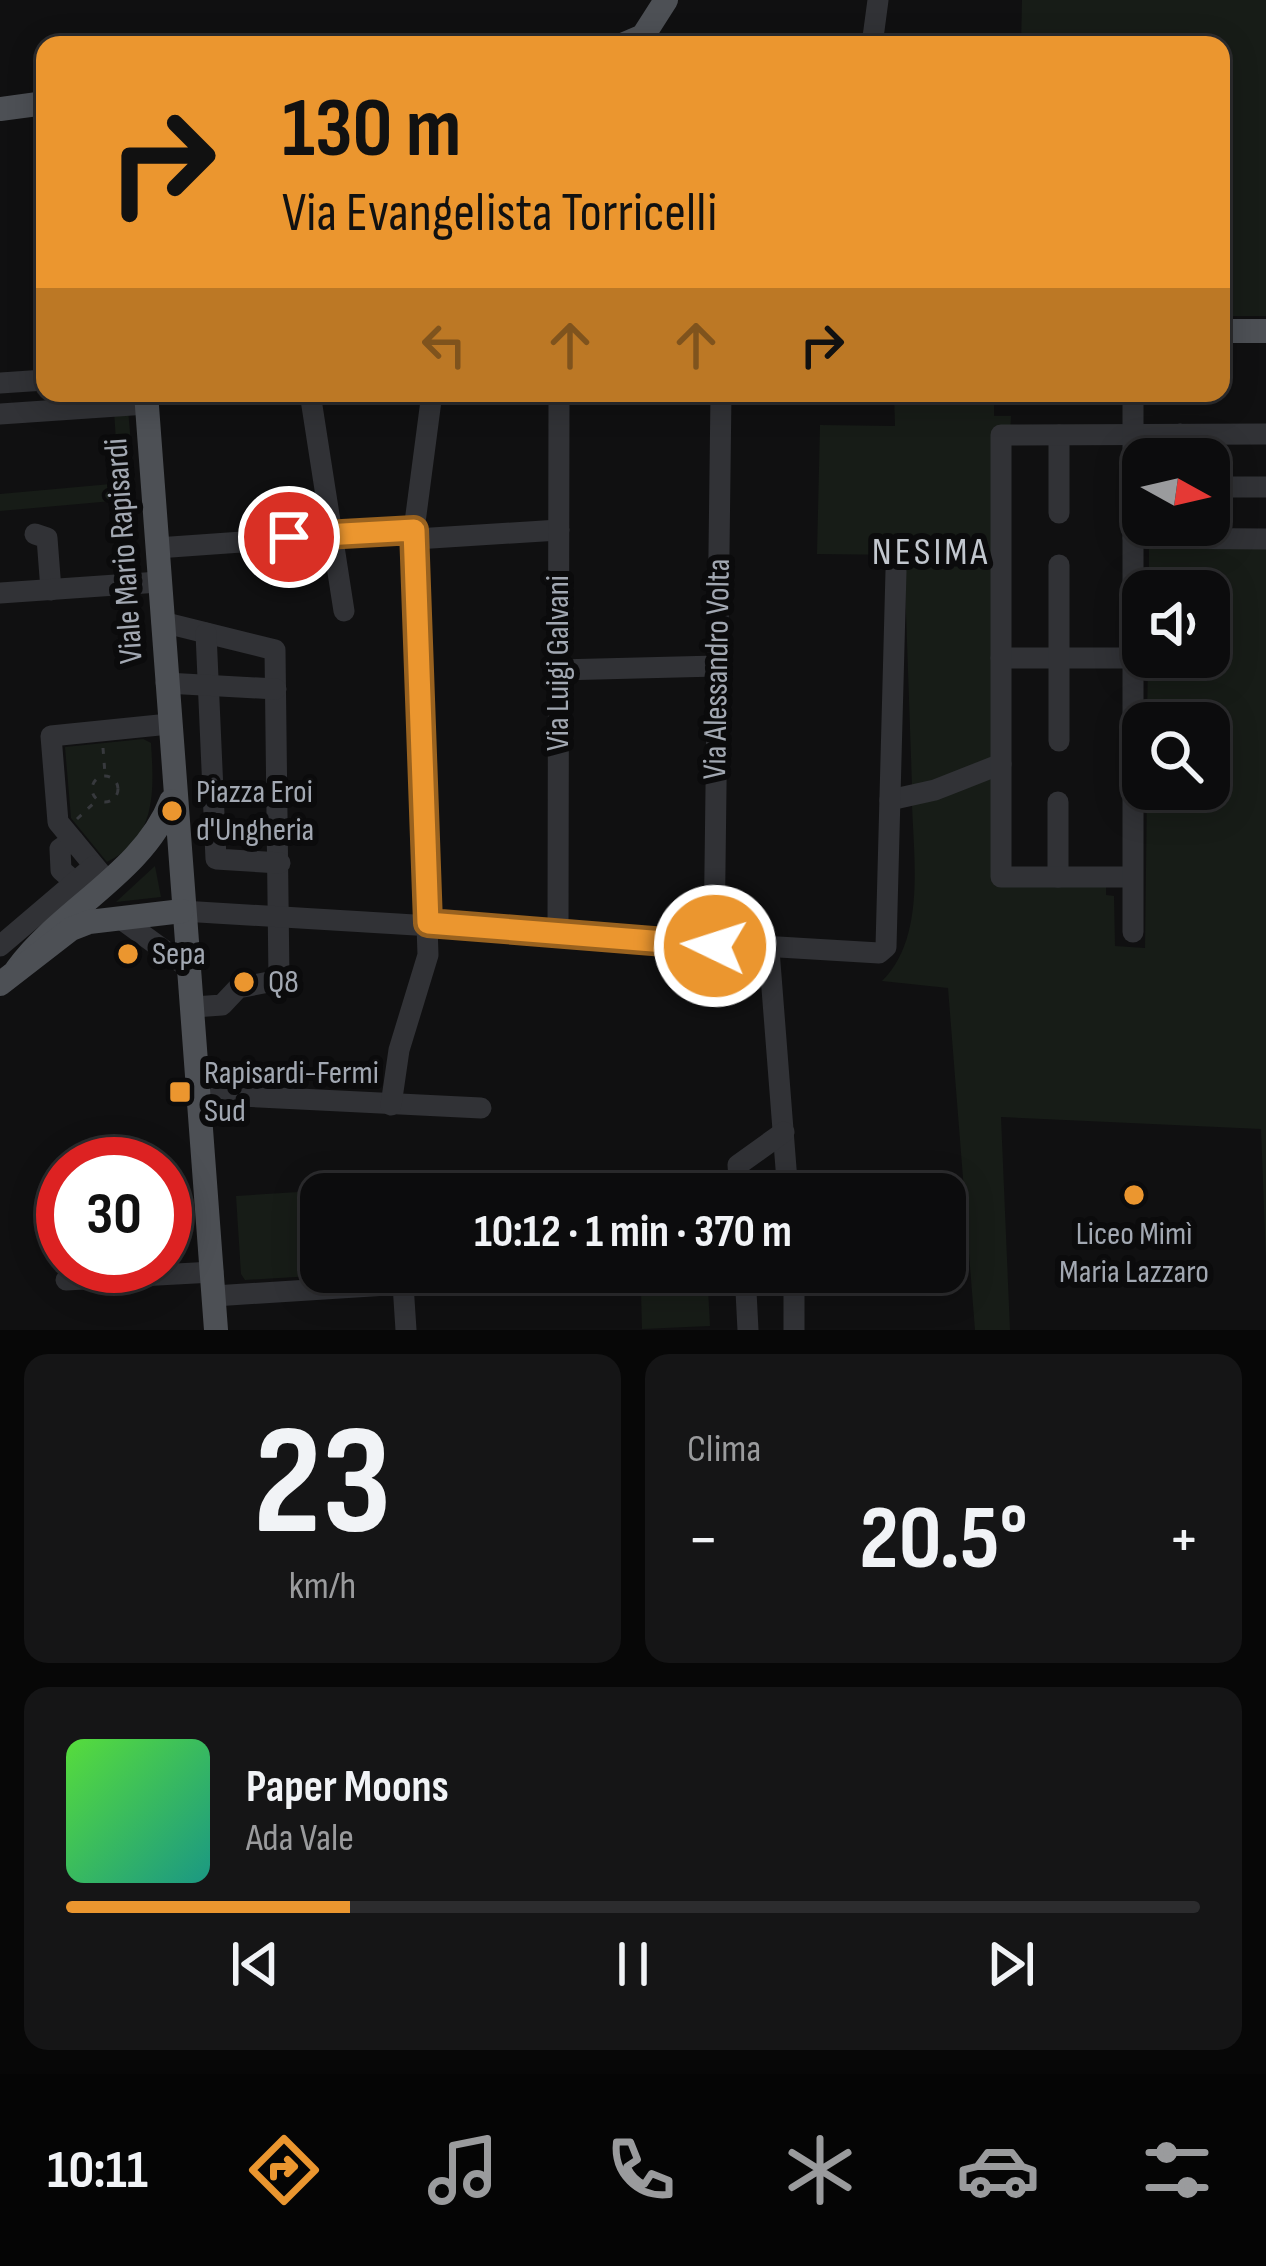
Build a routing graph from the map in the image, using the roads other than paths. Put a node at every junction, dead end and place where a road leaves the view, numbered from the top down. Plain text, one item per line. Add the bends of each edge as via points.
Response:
1 (666, 0) edge
2 (878, 0) edge
3 (641, 36) edge
4 (873, 36) edge
5 (36, 104) edge
6 (0, 109) edge
7 (1230, 331) edge
8 (1266, 331) edge
9 (36, 381) edge
10 (0, 383) edge
11 (118, 402) edge
12 (147, 402) edge
13 (311, 402) edge
14 (431, 402) edge
15 (559, 402) edge
16 (721, 402) edge
17 (1132, 402) edge
18 (0, 414) edge
19 (1180, 434) junction
20 (1266, 434) edge
21 (1059, 435) junction
22 (1132, 435) junction
23 (1132, 438) edge
24 (1180, 438) edge
25 (1230, 487) edge
26 (1266, 487) edge
27 (1059, 513) dead end
28 (559, 530) junction
29 (333, 534) junction
30 (415, 534) junction
31 (35, 535) dead end
32 (1230, 536) edge
33 (1266, 539) edge
34 (157, 548) junction
35 (1059, 566) dead end
36 (896, 571) dead end
37 (159, 582) junction
38 (51, 590) junction
39 (0, 593) edge
40 (344, 611) dead end
41 (162, 622) junction
42 (206, 633) junction
43 (1001, 658) junction
44 (1058, 658) junction
45 (1122, 658) edge
46 (717, 667) junction
47 (558, 670) junction
48 (1132, 678) edge
49 (209, 686) junction
50 (276, 688) junction
51 (168, 704) junction
52 (1058, 740) dead end
53 (1001, 764) junction
54 (174, 793) junction
55 (890, 800) junction
56 (1058, 802) dead end
57 (73, 832) junction
58 (178, 862) junction
59 (280, 863) junction
60 (106, 872) junction
61 (1058, 877) junction
62 (1132, 877) junction
63 (76, 883) junction
64 (182, 911) junction
65 (287, 914) junction
66 (121, 919) junction
67 (428, 923) junction
68 (1132, 932) dead end
69 (558, 934) junction
70 (0, 946) edge
71 (715, 946) junction
72 (769, 950) junction
73 (8, 976) edge
74 (193, 988) junction
75 (200, 1094) junction
76 (391, 1105) junction
77 (481, 1108) dead end
78 (784, 1132) junction
79 (739, 1173) edge
80 (787, 1173) edge
81 (192, 1283) edge
82 (213, 1284) junction
83 (746, 1293) edge
84 (794, 1293) edge
85 (216, 1330) edge
86 (406, 1330) edge
87 (748, 1330) edge
88 (794, 1330) edge

1 - 3 main road
2 - 4 street
5 - 6 main road
7 - 8 main road
9 - 10 street
11 - 18 street
12 - 34 main road, Viale Mario Rapisardi
13 - 29 street
14 - 30 street
15 - 28 street, Via Luigi Galvani
16 - 46 street, Via Alessandro Volta
17 - 22 street
19 - 20 street
19 - 22 street
19 - 24 street
21 - 22 street
21 - 27 street
21 - 43 street via 1001,435
22 - 23 street
25 - 26 street
28 - 30 street
28 - 47 street, Via Luigi Galvani
29 - 30 street
29 - 34 street
29 - 40 street
30 - 67 street
31 - 38 street via 47,538
32 - 33 street
34 - 37 main road, Viale Mario Rapisardi
35 - 44 street
36 - 55 street
37 - 38 street
37 - 41 main road, Viale Mario Rapisardi
38 - 39 street
41 - 42 street
41 - 51 main road, Viale Mario Rapisardi
42 - 49 street
42 - 50 street via 275,650
43 - 44 street
43 - 53 street
44 - 45 street
44 - 52 street
46 - 47 street
46 - 71 street, Via Alessandro Volta
47 - 69 street, Via Luigi Galvani
48 - 62 street
49 - 50 street
49 - 51 street
49 - 59 street via 216,859
50 - 59 street
51 - 54 main road, Viale Mario Rapisardi
51 - 57 street via 51,736 58,822
53 - 55 street
53 - 61 street via 1000,877
54 - 58 main road, Viale Mario Rapisardi
54 - 60 main road via 157,832
55 - 72 street via 886,947 871,957
56 - 61 street
57 - 60 street
57 - 63 street via 60,849 61,870
58 - 60 main road via 161,854
58 - 64 main road, Viale Mario Rapisardi
59 - 65 street
60 - 63 street
60 - 73 main road
61 - 62 street
62 - 68 street
63 - 70 street
64 - 65 street
64 - 66 main road
64 - 74 main road, Viale Mario Rapisardi
65 - 67 street
65 - 74 street via 279,980 238,988 222,1004
66 - 73 main road via 71,929
66 - 74 street
67 - 69 street
67 - 76 street via 424,984 403,1035
69 - 71 street
71 - 72 street
72 - 78 street
74 - 75 main road
75 - 76 street
75 - 82 main road
76 - 77 street
78 - 79 street via 739,1165
78 - 80 street
81 - 82 street
82 - 85 main road
82 - 86 street via 404,1284
83 - 87 street
84 - 88 street

